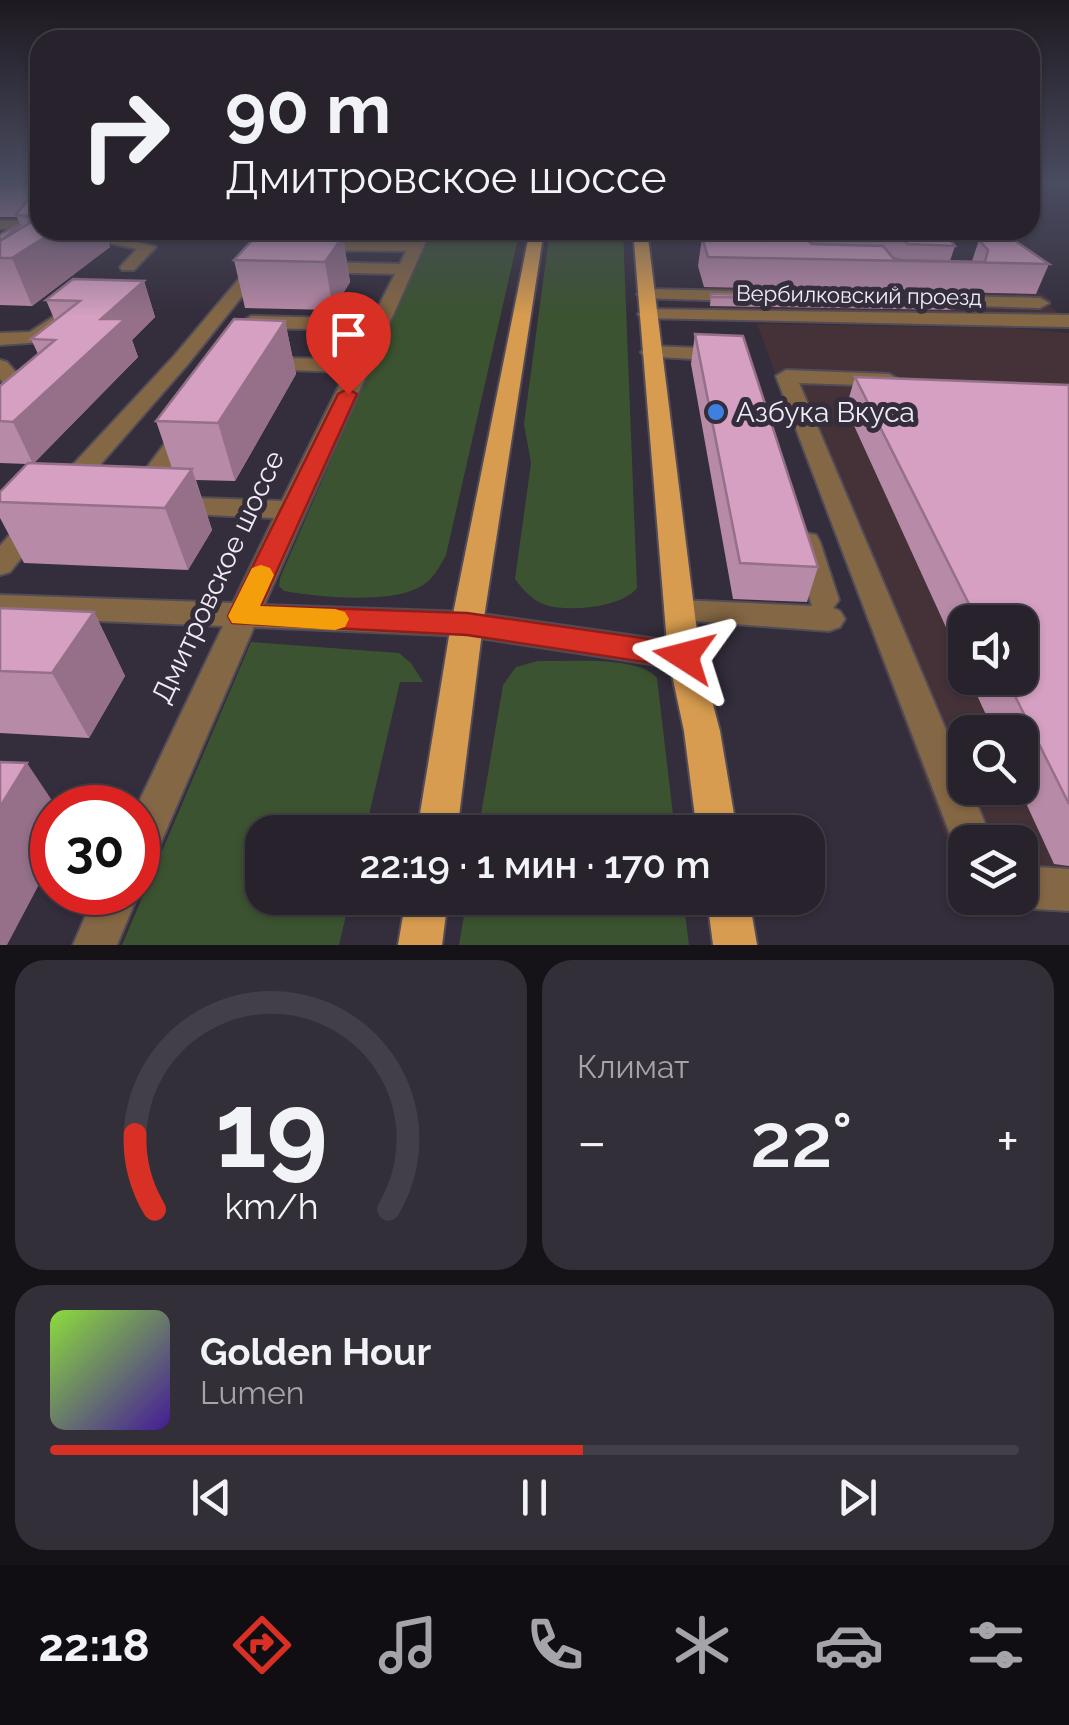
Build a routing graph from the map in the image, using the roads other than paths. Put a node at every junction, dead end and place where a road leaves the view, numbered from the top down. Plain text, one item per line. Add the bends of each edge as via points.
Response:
1 (115, 240) edge
2 (403, 240) edge
3 (419, 240) edge
4 (535, 240) edge
5 (641, 240) edge
6 (278, 255) edge
7 (128, 267) dead end
8 (406, 270) junction
9 (912, 282) edge
10 (968, 284) edge
11 (998, 284) edge
12 (734, 297) junction
13 (1018, 302) junction
14 (646, 304) junction
15 (64, 315) edge
16 (1067, 320) edge
17 (212, 321) junction
18 (381, 325) junction
19 (0, 339) edge
20 (651, 352) junction
21 (181, 360) junction
22 (0, 366) edge
23 (362, 366) junction
24 (918, 380) edge
25 (203, 407) edge
26 (0, 431) edge
27 (154, 476) edge
28 (47, 499) junction
29 (93, 502) edge
30 (153, 504) edge
31 (291, 510) junction
32 (801, 524) edge
33 (0, 565) edge
34 (0, 606) edge
35 (679, 611) junction
36 (242, 616) junction
37 (467, 624) junction
38 (684, 656) junction
39 (160, 800) edge
40 (439, 815) edge
41 (715, 815) edge
42 (965, 825) edge
43 (1038, 888) edge
44 (1069, 890) edge
45 (108, 915) edge
46 (424, 915) edge
47 (731, 915) edge
48 (95, 945) edge
49 (420, 945) edge
50 (735, 945) edge

1 - 7 street via 148,247
2 - 6 street
3 - 8 street, Дмитровское шоссе
4 - 37 main road
5 - 14 main road
6 - 8 street
6 - 17 street
8 - 18 street, Дмитровское шоссе
9 - 10 street
11 - 13 street
12 - 13 street
12 - 14 street, Вербилковский проезд
12 - 16 street, Вербилковский проезд
12 - 20 street via 749,356
13 - 16 street via 1044,296
14 - 20 main road
15 - 19 street via 35,338
17 - 18 street
17 - 21 street
18 - 23 street, Дмитровское шоссе
20 - 35 main road
21 - 23 street
21 - 28 street
22 - 26 street via 30,401
23 - 31 street, Дмитровское шоссе
24 - 42 street via 786,376
25 - 27 street
28 - 29 street
28 - 33 street
30 - 31 street
31 - 36 street, Дмитровское шоссе
32 - 35 street via 826,609
34 - 36 street
35 - 38 main road
36 - 37 street
36 - 39 street, Дмитровское шоссе
37 - 38 street
37 - 40 main road
38 - 41 main road
43 - 44 street
45 - 48 street
46 - 49 main road
47 - 50 main road

